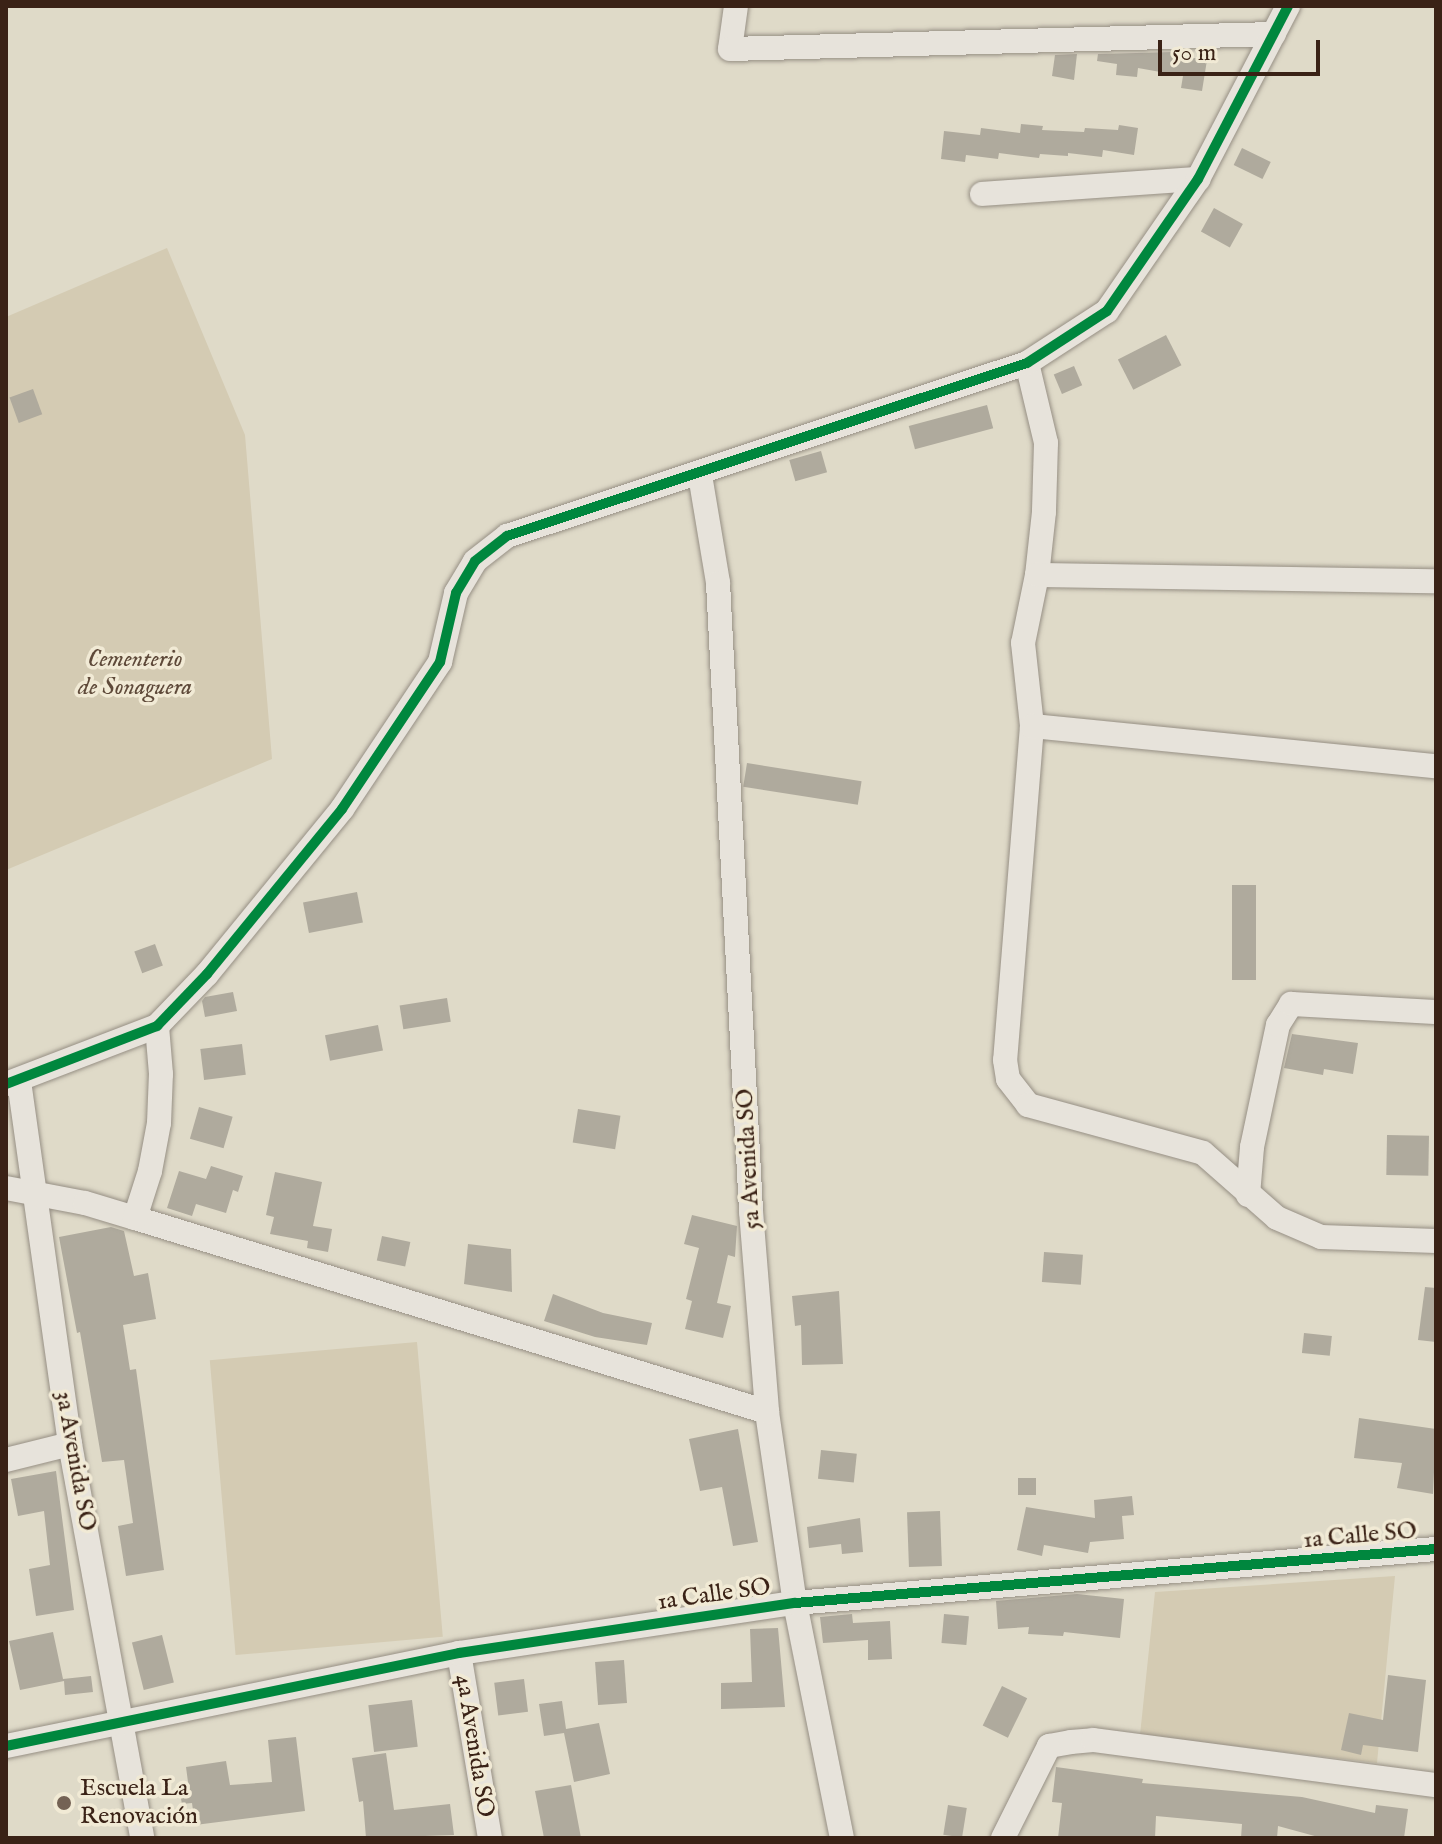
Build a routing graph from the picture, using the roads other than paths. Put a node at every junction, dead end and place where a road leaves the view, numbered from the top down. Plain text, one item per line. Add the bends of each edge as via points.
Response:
1 (736, 6) edge
2 (1288, 6) edge
3 (1274, 34) junction
4 (1198, 179) junction
5 (982, 194) dead end
6 (1027, 363) junction
7 (700, 475) junction
8 (1037, 575) junction
9 (1436, 581) edge
10 (1032, 726) junction
11 (1436, 766) edge
12 (1436, 1012) edge
13 (157, 1026) junction
14 (12, 1082) edge
15 (6, 1188) edge
16 (34, 1192) junction
17 (1248, 1195) junction
18 (135, 1218) junction
19 (1436, 1241) edge
20 (767, 1412) junction
21 (70, 1444) junction
22 (6, 1460) edge
23 (1436, 1549) edge
24 (795, 1603) junction
25 (459, 1653) junction
26 (122, 1723) junction
27 (6, 1746) edge
28 (1436, 1785) edge
29 (142, 1838) edge
30 (490, 1838) edge
31 (842, 1838) edge
32 (1003, 1838) edge

1 - 3 street via 730,49
2 - 3 street
3 - 4 street
4 - 5 street
4 - 6 street via 1107,311
6 - 7 street
6 - 8 street via 1046,443
7 - 13 street via 507,536 475,561 456,593 440,662 342,809 207,974
7 - 20 street, 5a Avenida SO via 718,583 751,1211
8 - 9 street
8 - 10 street via 1023,643
10 - 11 street
10 - 17 street via 1005,1060 1008,1079 1028,1105 1203,1153
12 - 17 street via 1291,1004 1278,1025 1252,1147
13 - 14 street
13 - 18 street via 159,1123
14 - 16 street, 3a Avenida SO
15 - 16 street
16 - 18 street
16 - 21 street, 3a Avenida SO
17 - 19 street via 1277,1218 1321,1237
18 - 20 street
20 - 24 street, 5a Avenida SO
21 - 22 street
21 - 26 street, 3a Avenida SO
23 - 24 street, 1a Calle SO
24 - 25 street, 1a Calle SO
24 - 31 street, 5a Avenida SO
25 - 26 street, 1a Calle SO
25 - 30 street, 4a Avenida SO
26 - 27 street, 1a Calle SO
26 - 29 street, 3a Avenida SO
28 - 32 street via 1093,1740 1071,1742 1049,1746

